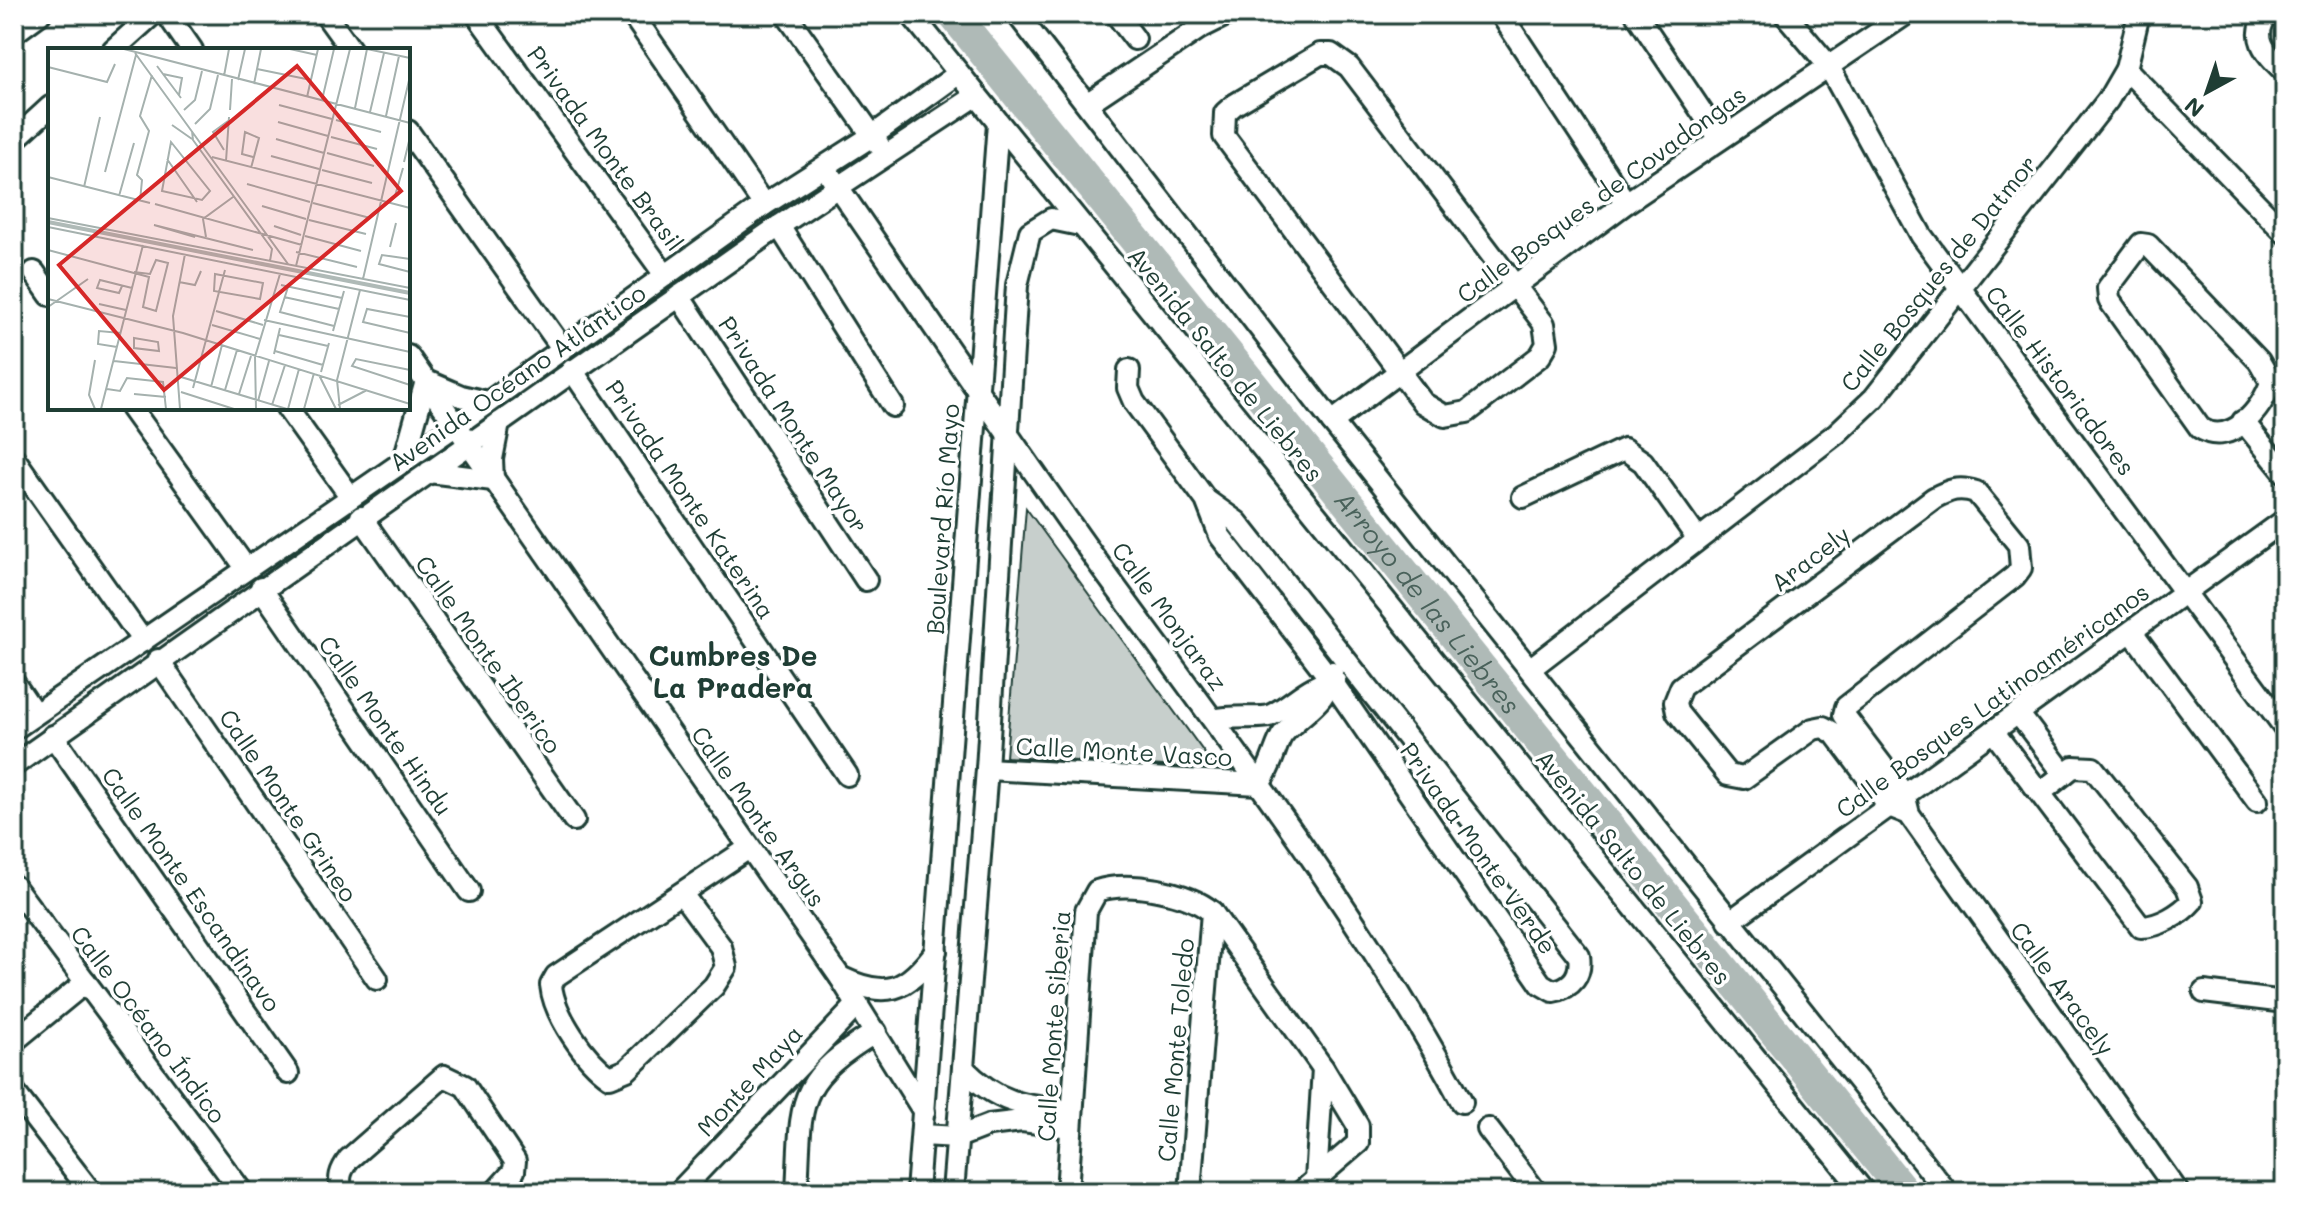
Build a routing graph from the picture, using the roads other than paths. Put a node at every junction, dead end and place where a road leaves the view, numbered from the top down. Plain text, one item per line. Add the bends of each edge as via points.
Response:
1 (40, 14) edge
2 (153, 14) edge
3 (167, 14) edge
4 (325, 14) edge
5 (476, 14) edge
6 (632, 14) edge
7 (786, 14) edge
8 (911, 14) edge
9 (1017, 14) edge
10 (1116, 14) edge
11 (1228, 14) edge
12 (1501, 14) edge
13 (1636, 14) edge
14 (1785, 14) edge
15 (1906, 14) edge
16 (2139, 14) edge
17 (2268, 14) edge
18 (14, 33) edge
19 (1135, 39) dead end
20 (115, 48) edge
21 (191, 48) edge
22 (350, 48) edge
23 (1828, 65) junction
24 (2126, 69) junction
25 (2285, 72) edge
26 (958, 74) junction
27 (976, 96) junction
28 (1088, 103) junction
29 (48, 109) edge
30 (998, 123) junction
31 (410, 134) edge
32 (872, 136) junction
33 (1720, 139) junction
34 (14, 140) edge
35 (886, 155) junction
36 (824, 167) junction
37 (838, 187) junction
38 (1626, 203) junction
39 (764, 205) junction
40 (1080, 225) junction
41 (779, 226) junction
42 (2285, 233) edge
43 (34, 272) dead end
44 (665, 275) junction
45 (1514, 288) junction
46 (1960, 288) junction
47 (48, 292) edge
48 (679, 296) junction
49 (562, 348) junction
50 (410, 359) edge
51 (572, 370) junction
52 (1129, 370) dead end
53 (1400, 371) junction
54 (426, 381) junction
55 (978, 387) junction
56 (487, 402) junction
57 (893, 406) dead end
58 (132, 410) edge
59 (288, 410) edge
60 (2243, 421) junction
61 (1332, 422) junction
62 (499, 423) junction
63 (455, 426) junction
64 (1009, 434) junction
65 (469, 445) junction
66 (14, 458) edge
67 (404, 460) junction
68 (429, 472) junction
69 (2285, 473) edge
70 (493, 480) junction
71 (350, 496) junction
72 (1523, 497) dead end
73 (1206, 500) junction
74 (361, 517) junction
75 (2282, 530) edge
76 (1697, 538) junction
77 (246, 568) junction
78 (866, 580) dead end
79 (261, 588) junction
80 (2185, 592) junction
81 (2132, 632) junction
82 (143, 641) junction
83 (1336, 651) junction
84 (158, 660) junction
85 (1531, 668) junction
86 (1331, 680) junction
87 (14, 683) edge
88 (1363, 686) junction
89 (2018, 713) junction
90 (35, 714) junction
91 (1266, 717) junction
92 (1214, 720) junction
93 (2285, 728) edge
94 (14, 729) edge
95 (1993, 731) junction
96 (53, 736) junction
97 (1280, 736) junction
98 (14, 765) edge
99 (987, 769) junction
100 (2064, 774) junction
101 (847, 775) dead end
102 (1259, 784) junction
103 (2040, 793) junction
104 (2257, 801) dead end
105 (1901, 805) junction
106 (574, 820) dead end
107 (749, 848) junction
108 (15, 891) edge
109 (469, 891) dead end
110 (682, 894) junction
111 (1212, 912) junction
112 (938, 918) junction
113 (1729, 922) junction
114 (974, 928) junction
115 (936, 951) junction
116 (840, 977) junction
117 (377, 979) dead end
118 (86, 982) junction
119 (2204, 992) dead end
120 (2285, 1002) edge
121 (858, 1004) junction
122 (876, 1032) junction
123 (14, 1041) edge
124 (800, 1065) junction
125 (963, 1068) junction
126 (1323, 1068) junction
127 (288, 1073) dead end
128 (817, 1078) junction
129 (14, 1092) edge
130 (1462, 1102) dead end
131 (924, 1112) junction
132 (1072, 1119) junction
133 (1488, 1129) dead end
134 (922, 1135) junction
135 (958, 1137) junction
136 (1308, 1186) edge
137 (1532, 1191) edge
138 (91, 1192) edge
139 (242, 1192) edge
140 (342, 1192) edge
141 (495, 1192) edge
142 (679, 1192) edge
143 (797, 1192) edge
144 (917, 1192) edge
145 (953, 1192) edge
146 (1067, 1192) edge
147 (1190, 1192) edge
148 (1864, 1192) edge
149 (1947, 1192) edge
150 (2178, 1192) edge

1 - 18 street
2 - 20 street
3 - 21 street
4 - 22 street
5 - 44 street, Privada Monte Brasil
6 - 39 street
7 - 32 street
8 - 26 street, Avenida Salto de Liebres
9 - 28 street
10 - 19 street
11 - 28 street
12 - 38 street
13 - 33 street
14 - 23 street, Calle Historiadores
15 - 23 street, Calle Bosques de Covadongas
16 - 24 street, Calle Bosques de Datmor
17 - 25 street via 2259,39
23 - 33 street, Calle Bosques de Covadongas
23 - 46 street, Calle Historiadores via 1921,235
24 - 42 street
24 - 46 street, Calle Bosques de Datmor via 2090,124
26 - 27 street, Avenida Salto de Liebres
26 - 32 street, Avenida Océano Atlántico
27 - 30 street, Avenida Salto de Liebres
27 - 35 street, Avenida Océano Atlántico
28 - 61 street, Avenida Salto de Liebres
29 - 34 street
30 - 40 street, Avenida Salto de Liebres
30 - 55 street, Boulevard Río Mayo
31 - 49 street
32 - 35 street
32 - 36 street, Avenida Océano Atlántico
33 - 38 street, Calle Bosques de Covadongas
35 - 37 street, Avenida Océano Atlántico
36 - 37 street, Calle Monjaraz
36 - 39 street, Avenida Océano Atlántico
37 - 41 street, Avenida Océano Atlántico
37 - 55 street, Calle Monjaraz
38 - 45 street, Calle Bosques de Covadongas
39 - 44 street, Avenida Océano Atlántico
40 - 64 street via 1051,219 1030,232 1025,242 1017,285
40 - 148 street, Avenida Salto de Liebres
41 - 48 street, Avenida Océano Atlántico
41 - 57 street
43 - 47 street
44 - 49 street, Avenida Océano Atlántico
45 - 53 street, Calle Bosques de Covadongas
45 - 53 street via 1544,324 1547,344 1540,356 1467,412 1445,416 1433,411
45 - 53 street via 1341,60 1320,54 1234,105 1225,113 1224,136
46 - 76 street, Calle Bosques de Datmor via 1894,376 1857,415
46 - 80 street, Calle Historiadores
48 - 51 street, Avenida Océano Atlántico
48 - 78 street, Privada Monte Mayor
49 - 56 street, Avenida Océano Atlántico
50 - 54 street, Calle Monte Argus
51 - 62 street, Avenida Océano Atlántico
51 - 101 street, Privada Monte Katerina
52 - 73 street, Privada Monte Verde via 1134,402
53 - 61 street, Calle Bosques de Covadongas
54 - 56 street
54 - 63 street, Calle Monte Argus
54 - 67 street
55 - 64 street, Calle Monjaraz
55 - 112 street, Boulevard Río Mayo
56 - 63 street, Avenida Océano Atlántico
58 - 77 street
59 - 71 street
60 - 60 street via 2260,408 2271,382 2259,361 2148,245 2136,246 2108,288 2109,300 2200,428 2216,436
60 - 69 street
61 - 85 street, Avenida Salto de Liebres
62 - 65 street, Avenida Océano Atlántico
62 - 70 street
63 - 65 street, Calle Monte Argus
63 - 67 street, Avenida Océano Atlántico
64 - 92 street, Calle Monjaraz
64 - 99 street
65 - 68 street, Avenida Océano Atlántico
65 - 70 street, Calle Monte Argus
66 - 82 street
67 - 71 street, Avenida Océano Atlántico
68 - 70 street
68 - 74 street, Avenida Océano Atlántico
70 - 107 street, Calle Monte Argus
71 - 77 street, Avenida Océano Atlántico
72 - 76 street via 1624,449 1643,462
73 - 83 street, Privada Monte Verde via 1237,522
73 - 86 street, Privada Monte Verde via 1220,536
74 - 79 street, Avenida Océano Atlántico
74 - 106 street, Calle Monte Iberico
75 - 80 street, Calle Bosques Latinoaméricanos
76 - 85 street, Calle Bosques de Datmor
77 - 82 street, Avenida Océano Atlántico
79 - 84 street, Avenida Océano Atlántico
79 - 109 street, Calle Monte Hindu
80 - 81 street, Calle Bosques Latinoaméricanos
80 - 93 street, Calle Historiadores
81 - 89 street, Calle Bosques Latinoaméricanos
81 - 104 street
82 - 90 street, Avenida Océano Atlántico
83 - 86 street
83 - 88 street, Privada Monte Verde
84 - 96 street, Avenida Océano Atlántico
84 - 117 street, Calle Monte Grineo
85 - 113 street, Avenida Salto de Liebres
86 - 88 street
86 - 88 street, Privada Monte Verde via 1541,984 1553,991 1569,985 1578,974 1579,956
86 - 91 street
86 - 97 street via 1319,703
87 - 90 street
89 - 95 street, Calle Bosques Latinoaméricanos
89 - 100 street
90 - 94 street, Avenida Océano Atlántico
91 - 92 street
91 - 97 street
92 - 102 street, Calle Monjaraz
95 - 103 street
95 - 105 street, Calle Bosques Latinoaméricanos
96 - 98 street, Avenida Océano Atlántico
96 - 127 street, Calle Monte Escandinavo
97 - 102 street via 1276,757
99 - 102 street, Calle Monte Vasco
99 - 114 street
100 - 103 street
100 - 103 street via 2073,767 2093,768 2187,887 2192,901 2185,910 2141,927
102 - 130 street, Calle Monjaraz via 1426,1035
105 - 105 street, Aracely via 1844,715 1846,707 2021,568 2019,545 1976,492 1959,488 1934,498 1681,687 1676,697 1677,712 1728,775 1744,778 1823,727
105 - 113 street, Calle Bosques Latinoaméricanos
105 - 150 street, Calle Aracely
107 - 110 street
107 - 116 street, Calle Monte Argus
108 - 118 street, Calle Océano Índico
110 - 110 street via 566,968 551,985 556,1006 590,1059 610,1077 627,1070 714,986 726,967 721,947
111 - 126 street, Calle Monte Siberia
111 - 132 street, Calle Monte Siberia via 1177,893 1122,887 1097,891 1087,902
111 - 147 street, Calle Monte Toledo
112 - 114 street
112 - 115 street, Boulevard Río Mayo
113 - 149 street, Avenida Salto de Liebres
114 - 125 street
115 - 116 street via 909,981 891,989 874,990
115 - 131 street, Boulevard Río Mayo
116 - 121 street, Calle Monte Argus
118 - 123 street
118 - 139 street, Calle Océano Índico
119 - 120 street
121 - 122 street, Calle Monte Argus
121 - 124 street, Monte Maya
122 - 128 street, Monte Maya via 842,1052
122 - 131 street, Calle Monte Argus
124 - 128 street
124 - 142 street, Monte Maya
125 - 132 street via 1005,1100
125 - 135 street
126 - 136 street, Calle Monte Siberia
126 - 136 street, Calle Monte Siberia via 1361,1138
128 - 143 street via 802,1101
129 - 138 street
131 - 134 street, Boulevard Río Mayo
132 - 135 street via 1005,1122
132 - 146 street, Calle Monte Siberia
133 - 137 street
134 - 135 street
134 - 144 street, Boulevard Río Mayo
135 - 145 street
140 - 141 street via 341,1169 349,1159 444,1076 465,1086 515,1161 514,1171

